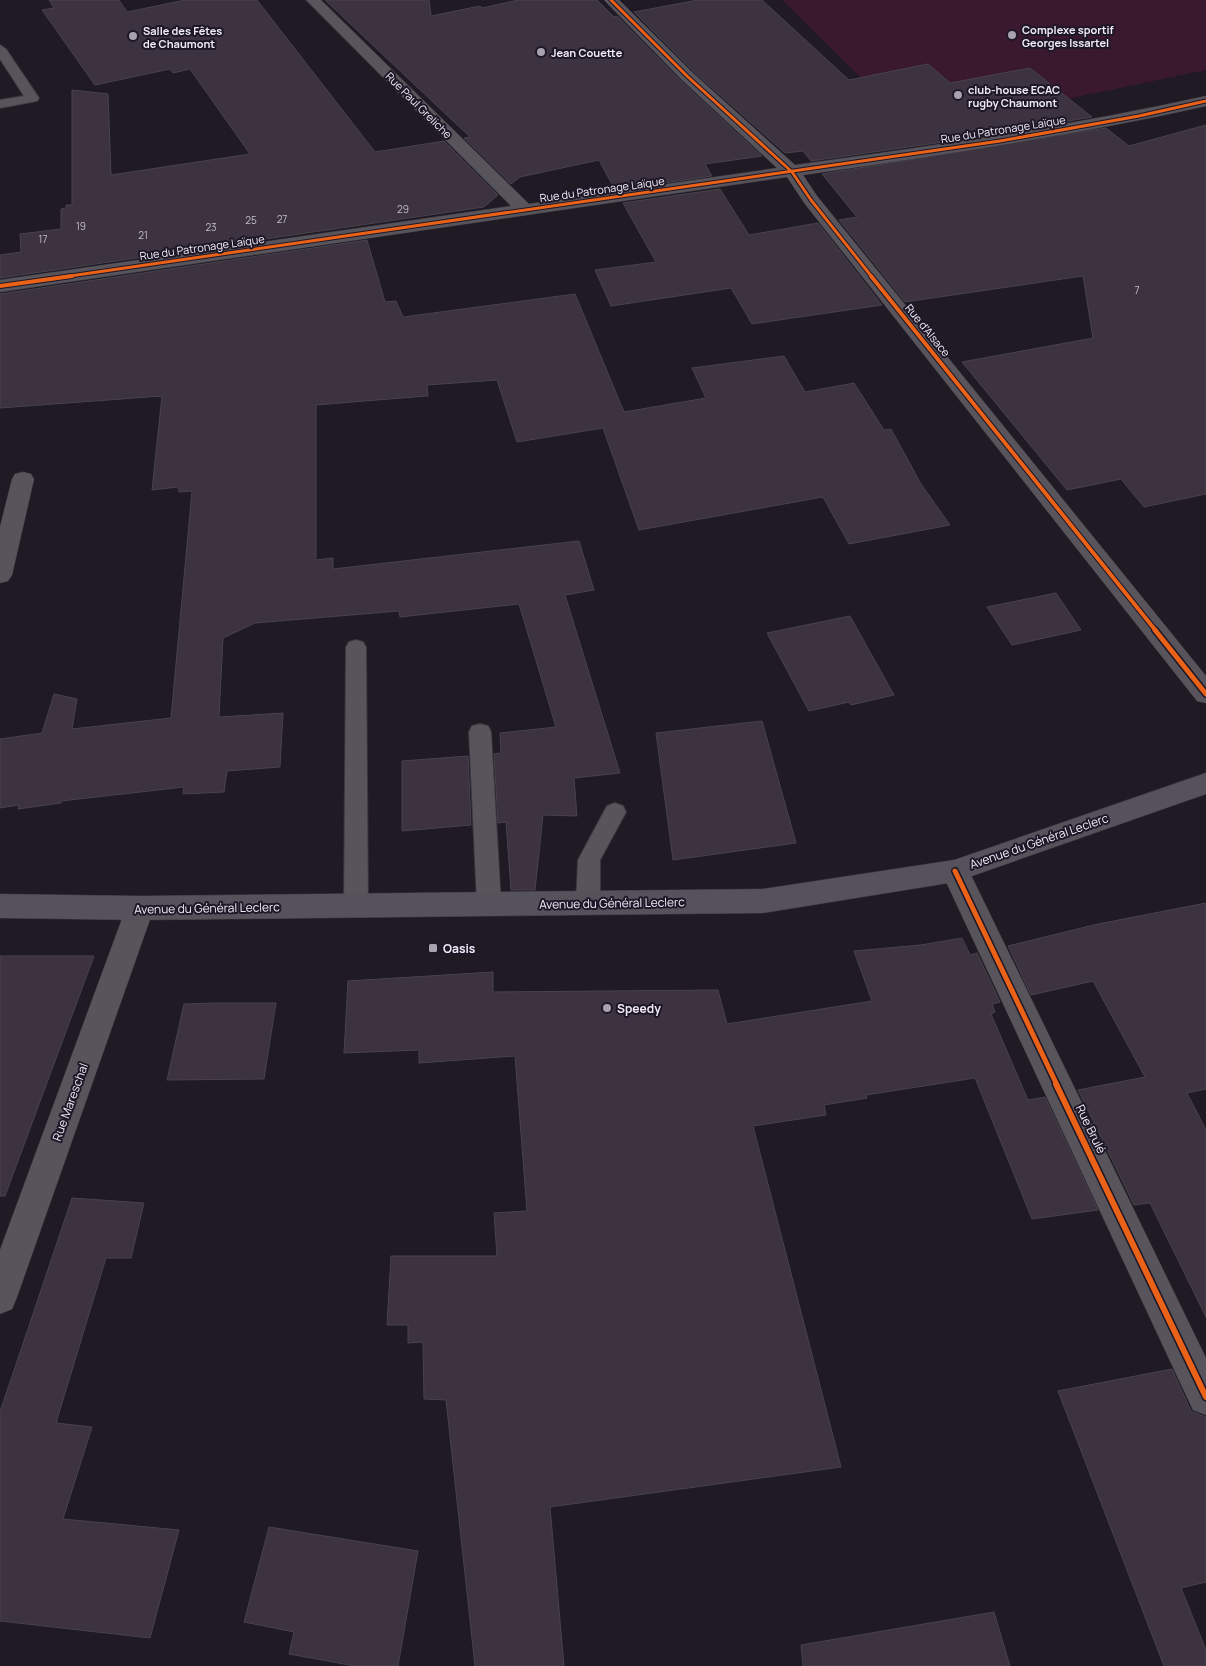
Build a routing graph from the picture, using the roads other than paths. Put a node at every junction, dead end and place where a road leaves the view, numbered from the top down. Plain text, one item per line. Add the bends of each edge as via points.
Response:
1 (312, 0) edge
2 (611, 0) edge
3 (0, 49) edge
4 (1206, 101) edge
5 (0, 104) edge
6 (792, 172) junction
7 (525, 210) junction
8 (0, 286) edge
9 (22, 480) dead end
10 (0, 575) edge
11 (356, 647) dead end
12 (1206, 694) edge
13 (480, 732) dead end
14 (1206, 783) edge
15 (615, 812) dead end
16 (955, 871) junction
17 (588, 903) junction
18 (490, 904) junction
19 (0, 906) edge
20 (356, 906) junction
21 (140, 908) junction
22 (0, 1297) edge
23 (1206, 1397) edge

1 - 7 street, Rue Paul Greliche
2 - 6 street, Rue d'Alsace via 687,76
3 - 5 lane via 32,98
4 - 6 street, Rue du Patronage Laïque via 1000,141
6 - 7 street, Rue du Patronage Laïque
6 - 12 street, Rue d'Alsace via 811,200
7 - 8 street, Rue du Patronage Laïque
9 - 10 street
11 - 20 lane
13 - 18 lane
14 - 16 main road, Avenue du Général Leclerc
15 - 17 lane via 589,860
16 - 17 main road, Avenue du Général Leclerc via 763,901
16 - 23 street, Rue Brulé
17 - 18 main road, Avenue du Général Leclerc
18 - 20 main road, Avenue du Général Leclerc
19 - 21 main road, Avenue du Général Leclerc
20 - 21 main road, Avenue du Général Leclerc
21 - 22 street, Rue Mareschal

